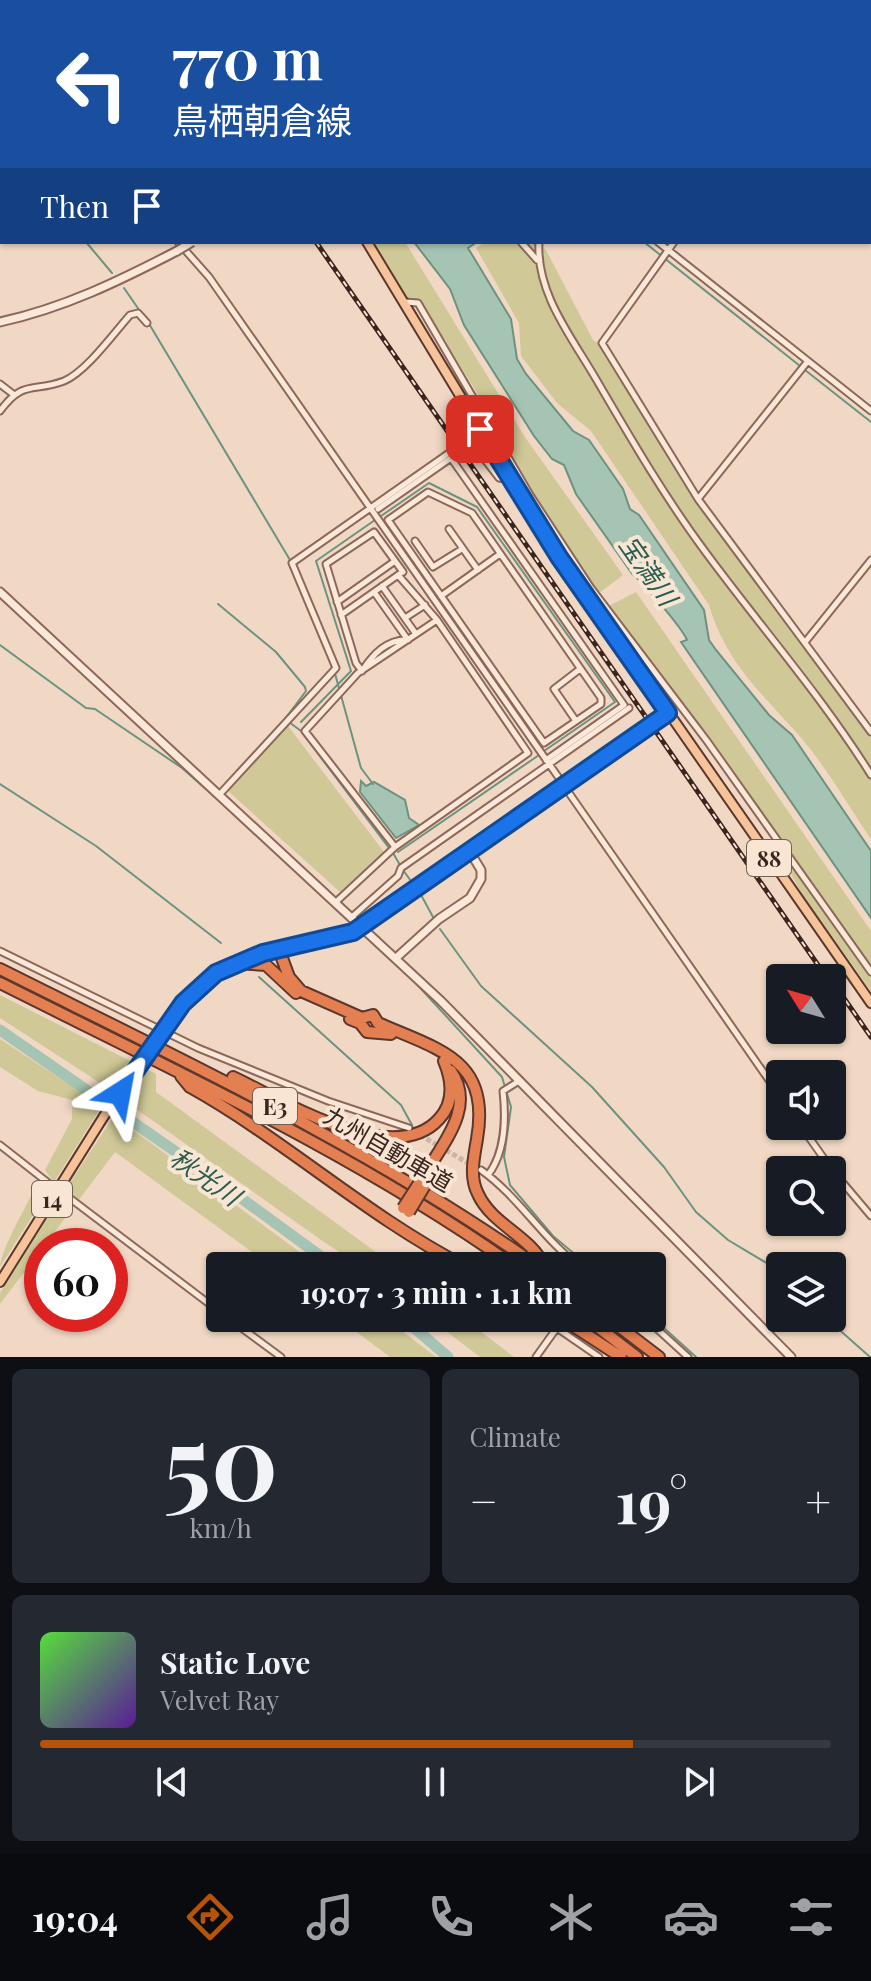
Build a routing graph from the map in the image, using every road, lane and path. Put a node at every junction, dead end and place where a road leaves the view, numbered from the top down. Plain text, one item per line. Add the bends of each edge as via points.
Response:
1 (180, 244) edge
2 (189, 244) edge
3 (368, 244) edge
4 (523, 244) edge
5 (539, 244) edge
6 (660, 244) edge
7 (672, 244) edge
8 (666, 252) junction
9 (537, 260) junction
10 (404, 302) junction
11 (0, 322) edge
12 (147, 323) dead end
13 (806, 363) junction
14 (0, 384) edge
15 (13, 394) junction
16 (0, 411) edge
17 (871, 411) edge
18 (423, 474) junction
19 (510, 480) junction
20 (698, 499) junction
21 (370, 509) junction
22 (378, 509) dead end
23 (449, 529) dead end
24 (415, 541) dead end
25 (462, 549) junction
26 (500, 554) junction
27 (871, 560) edge
28 (395, 561) junction
29 (418, 562) junction
30 (411, 567) junction
31 (478, 570) junction
32 (400, 574) junction
33 (382, 586) junction
34 (0, 592) edge
35 (374, 592) junction
36 (441, 596) junction
37 (337, 602) junction
38 (425, 605) junction
39 (341, 615) junction
40 (405, 618) junction
41 (437, 620) junction
42 (416, 634) junction
43 (408, 640) junction
44 (806, 641) junction
45 (580, 669) junction
46 (362, 671) junction
47 (629, 708) dead end
48 (664, 716) junction
49 (576, 721) junction
50 (871, 732) edge
51 (547, 762) junction
52 (871, 775) edge
53 (561, 781) dead end
54 (569, 793) dead end
55 (220, 794) junction
56 (395, 847) junction
57 (470, 852) junction
58 (337, 901) junction
59 (353, 916) junction
60 (279, 950) junction
61 (0, 951) edge
62 (396, 958) junction
63 (235, 963) junction
64 (0, 969) edge
65 (871, 972) edge
66 (0, 983) edge
67 (289, 989) junction
68 (871, 1003) edge
69 (361, 1021) junction
70 (106, 1022) junction
71 (377, 1026) junction
72 (430, 1046) junction
73 (444, 1061) junction
74 (178, 1072) junction
75 (766, 1076) edge
76 (519, 1081) junction
77 (409, 1128) dead end
78 (0, 1145) edge
79 (481, 1170) tunnel mouth
80 (488, 1175) junction
81 (428, 1176) junction
82 (51, 1185) dead end
83 (846, 1187) edge
84 (63, 1193) dead end
85 (871, 1216) edge
86 (397, 1226) junction
87 (441, 1252) edge
88 (492, 1252) edge
89 (516, 1252) edge
90 (535, 1252) edge
91 (563, 1252) edge
92 (0, 1282) edge
93 (206, 1301) edge
94 (247, 1332) edge
95 (554, 1332) edge
96 (570, 1332) edge
97 (576, 1332) edge
98 (604, 1332) edge
99 (626, 1332) edge
100 (660, 1332) edge
101 (281, 1357) edge
102 (536, 1357) edge
103 (599, 1357) edge
104 (621, 1357) edge
105 (637, 1357) edge
106 (659, 1357) edge
107 (688, 1357) edge
108 (791, 1357) edge

1 - 21 street via 209,277
2 - 11 street, bridge via 95,293
3 - 10 main road
4 - 9 street
5 - 9 street
6 - 8 street
7 - 8 street
8 - 13 street
8 - 20 street via 602,343
9 - 52 street via 547,295 654,477
10 - 19 main road
10 - 65 street via 418,303 591,588
12 - 15 street via 134,312 65,380 26,386
13 - 17 street
13 - 20 street
14 - 15 street
15 - 16 street
18 - 19 street via 469,439 499,478
18 - 21 street
18 - 22 street
18 - 51 street via 451,458 624,705
19 - 48 main road
20 - 44 street
21 - 30 street
21 - 55 street via 292,563 336,668
23 - 25 street
24 - 25 street via 433,567
25 - 31 street
26 - 29 street via 472,513 428,492 388,520
26 - 31 street
26 - 45 street
27 - 44 street
28 - 32 street
28 - 37 street
28 - 37 street via 371,532 327,562
29 - 30 street
29 - 36 street
30 - 32 street
30 - 51 street
31 - 36 street
32 - 33 street
32 - 38 street
33 - 35 street
33 - 40 street
34 - 55 street
35 - 39 street
35 - 43 street
36 - 49 street via 544,743
37 - 39 street
38 - 40 street
38 - 41 street
39 - 46 street
40 - 42 street
41 - 42 street
41 - 56 street via 528,753
42 - 43 street
43 - 46 street
44 - 50 street
45 - 49 street via 602,701
45 - 49 street via 554,689
46 - 56 street via 305,731
47 - 51 street
48 - 57 main road, 14, bridge
48 - 68 main road, 88
51 - 53 street
51 - 59 street via 401,868
54 - 75 street
55 - 58 street
56 - 58 street
57 - 60 main road, 14, bridge via 353,932
57 - 62 street via 481,870 477,889
58 - 59 street
59 - 62 street
60 - 63 main road, 14
60 - 67 highway
60 - 69 highway via 293,984
61 - 77 street via 198,1048
62 - 76 street
63 - 67 highway via 266,965
63 - 92 main road, 14, bridge via 199,986 166,1025
64 - 70 highway, 九州自動車道 / E3
66 - 74 highway, 九州自動車道 / E3
67 - 69 highway
69 - 71 highway via 367,1032
70 - 73 highway via 335,1125 378,1137 409,1136 441,1118 451,1078
70 - 89 highway, 九州自動車道 / E3 via 325,1132
71 - 72 highway
71 - 73 highway
72 - 81 highway via 460,1072 467,1094 458,1133
72 - 90 highway via 464,1066 478,1089 481,1117 472,1173 478,1195 494,1217
73 - 81 highway via 457,1080 459,1112
74 - 86 highway via 190,1087
74 - 88 highway, 九州自動車道 / E3 via 380,1179
76 - 80 street via 503,1091 503,1130
76 - 108 street
78 - 82 street
79 - 80 street
80 - 91 street
81 - 86 highway, bridge
83 - 85 street
84 - 93 street
86 - 87 highway
94 - 101 street
95 - 102 street
96 - 103 street
97 - 104 highway
98 - 105 highway
99 - 106 highway
100 - 107 street

